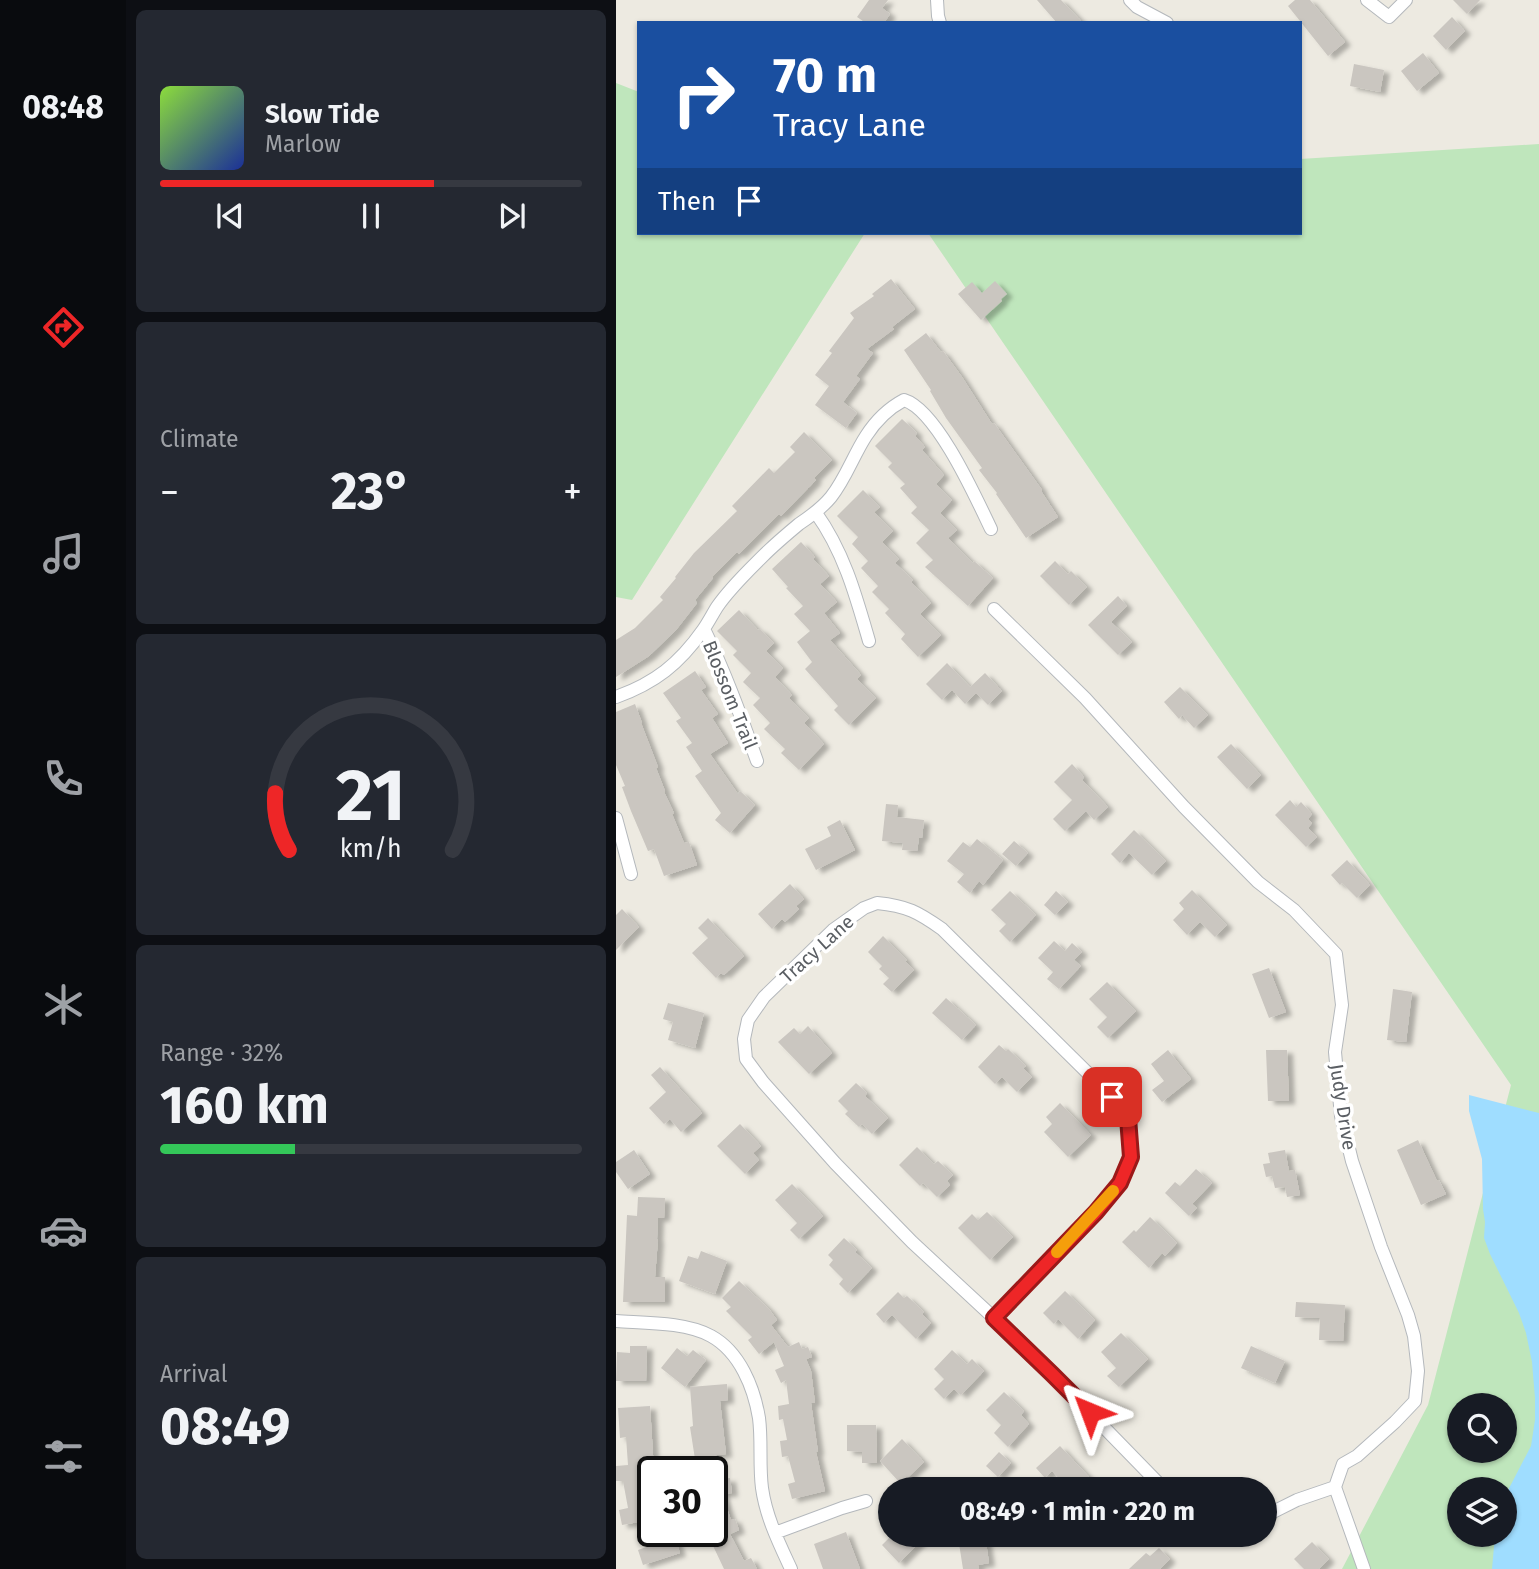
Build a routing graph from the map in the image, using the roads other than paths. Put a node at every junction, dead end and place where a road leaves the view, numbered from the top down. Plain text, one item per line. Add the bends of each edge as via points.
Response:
1 (937, 0) edge
2 (1130, 0) edge
3 (1367, 0) edge
4 (1406, 0) edge
5 (940, 21) edge
6 (1163, 21) edge
7 (816, 513) junction
8 (991, 529) dead end
9 (994, 609) dead end
10 (704, 629) junction
11 (869, 641) dead end
12 (616, 697) edge
13 (757, 761) dead end
14 (616, 818) edge
15 (631, 874) dead end
16 (994, 1318) junction
17 (616, 1321) edge
18 (1152, 1477) edge
19 (1335, 1487) junction
20 (866, 1501) dead end
21 (1277, 1510) edge
22 (775, 1533) junction
23 (791, 1569) edge
24 (1364, 1569) edge

1 - 5 street
2 - 6 street
3 - 4 street via 1389,17
7 - 8 street via 843,480 866,436 904,400 918,407 935,426
7 - 10 street via 737,582
7 - 11 street via 838,548
9 - 19 street, Judy Drive via 1085,698 1258,882 1294,910 1336,954 1342,1005 1335,1052 1341,1116 1381,1247 1408,1314 1418,1371 1415,1401 1343,1464
10 - 12 street via 660,675
10 - 13 street, Blossom Trail
14 - 15 street
16 - 16 street, Tracy Lane via 835,1163 746,1059 748,1020 764,997 833,930 877,903 912,909 942,929 1128,1118 1131,1157 1120,1183
16 - 18 street, Tracy Lane
17 - 22 street via 695,1330 713,1337 740,1364 759,1419 762,1488
19 - 21 street
19 - 24 street
20 - 22 street
22 - 23 street

